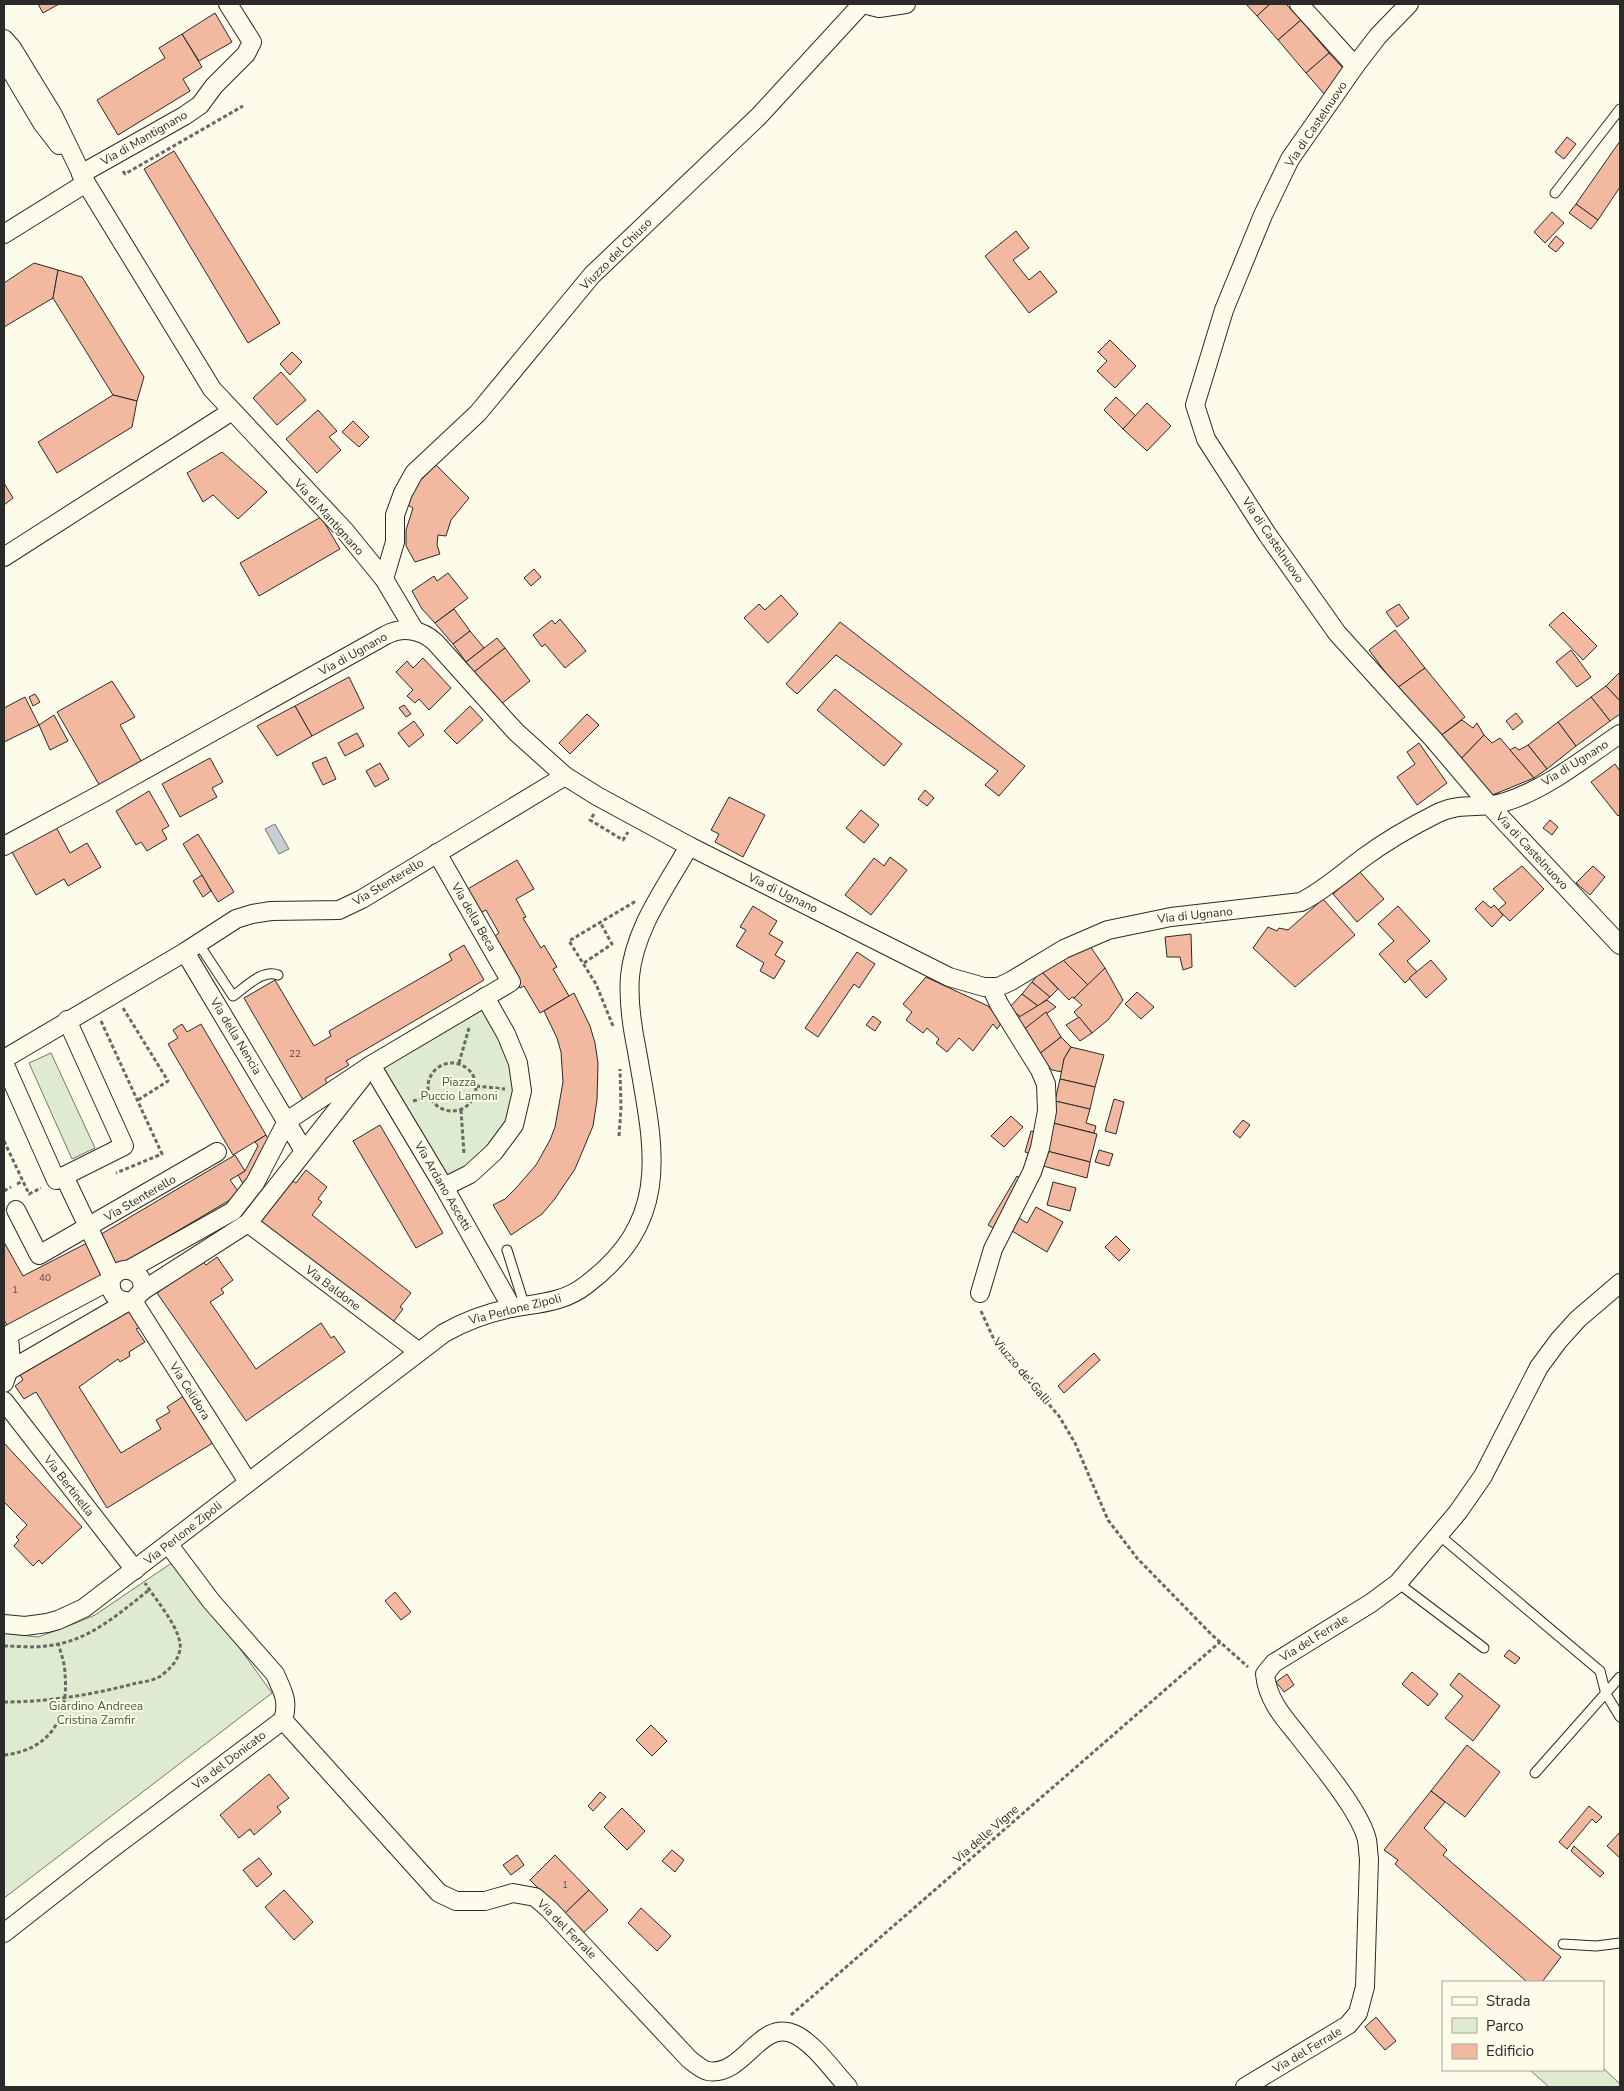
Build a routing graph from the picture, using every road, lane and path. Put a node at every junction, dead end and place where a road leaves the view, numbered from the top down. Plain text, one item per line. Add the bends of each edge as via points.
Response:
1 (228, 4) edge
2 (862, 4) edge
3 (906, 4) edge
4 (1299, 4) edge
5 (1409, 4) edge
6 (4, 39) edge
7 (4, 59) edge
8 (1355, 66) junction
9 (243, 106) dead end
10 (1620, 109) edge
11 (119, 164) dead end
12 (84, 178) junction
13 (1556, 192) dead end
14 (4, 234) edge
15 (232, 411) junction
16 (4, 557) edge
17 (384, 579) junction
18 (415, 631) junction
19 (1620, 734) edge
20 (565, 776) junction
21 (1490, 806) junction
22 (588, 808) dead end
23 (636, 836) dead end
24 (4, 846) edge
25 (689, 846) junction
26 (437, 853) junction
27 (640, 898) dead end
28 (600, 922) junction
29 (1620, 945) edge
30 (192, 948) junction
31 (584, 963) junction
32 (278, 975) dead end
33 (991, 987) junction
34 (480, 1000) junction
35 (115, 1010) dead end
36 (108, 1015) dead end
37 (70, 1027) junction
38 (615, 1033) dead end
39 (4, 1059) edge
40 (619, 1060) dead end
41 (4, 1063) edge
42 (459, 1064) junction
43 (371, 1065) junction
44 (476, 1086) junction
45 (522, 1091) junction
46 (138, 1100) dead end
47 (461, 1110) junction
48 (287, 1121) junction
49 (619, 1136) dead end
50 (4, 1141) edge
51 (304, 1151) junction
52 (217, 1152) dead end
53 (464, 1177) junction
54 (60, 1178) junction
55 (23, 1181) junction
56 (17, 1184) dead end
57 (11, 1187) dead end
58 (444, 1187) junction
59 (4, 1191) edge
60 (16, 1210) dead end
61 (248, 1223) junction
62 (89, 1228) junction
63 (507, 1250) dead end
64 (130, 1270) junction
65 (112, 1279) junction
66 (1620, 1283) edge
67 (980, 1293) joint
68 (134, 1298) junction
69 (518, 1307) junction
70 (6, 1336) edge
71 (419, 1352) junction
72 (7, 1376) edge
73 (4, 1401) edge
74 (248, 1482) junction
75 (1439, 1535) junction
76 (169, 1545) junction
77 (140, 1576) junction
78 (1398, 1583) junction
79 (4, 1624) edge
80 (1220, 1642) junction
81 (58, 1643) dead end
82 (1484, 1648) dead end
83 (1266, 1674) junction
84 (1620, 1677) edge
85 (1606, 1694) junction
86 (64, 1698) junction
87 (4, 1702) edge
88 (1620, 1716) edge
89 (283, 1720) junction
90 (4, 1755) edge
91 (1535, 1773) dead end
92 (4, 1933) edge
93 (1620, 1943) edge
94 (1563, 1944) dead end
95 (786, 2019) dead end
96 (848, 2087) edge
97 (1245, 2087) edge

1 - 12 street, Via di Mantignano via 252,42 246,54 200,104
2 - 3 street, Viuzzo del Chiuso via 879,8
2 - 17 street, Viuzzo del Chiuso via 759,116 592,275 478,413 414,473 395,515 395,542
4 - 8 street
5 - 8 street, Via di Castelnuovo
6 - 12 street, Via di Mantignano via 53,115
7 - 12 street, Via di Mantignano via 42,123
8 - 21 street, Via di Castelnuovo via 1290,159 1267,207 1224,310 1195,405 1206,439 1267,534 1337,633
9 - 11 path via 125,174
10 - 13 lane
12 - 14 street, Via di Mantignano
12 - 15 street, Via di Mantignano via 212,389
15 - 16 street
15 - 17 street, Via di Mantignano via 345,531
17 - 18 street, Via di Mantignano
18 - 20 street, Via di Ugnano via 435,642 516,732
18 - 24 street, Via di Ugnano via 386,635
19 - 21 street, Via di Ugnano via 1530,791
20 - 25 street, Via di Ugnano
20 - 26 street, Via Stenterello
21 - 29 street, Via di Castelnuovo
21 - 33 street, Via di Ugnano via 1470,804 1440,812 1370,853 1301,902 1170,917 1108,930 1064,949 1004,985
22 - 23 path via 595,812 590,820 623,840 628,832
25 - 33 street, Via di Ugnano via 950,977
25 - 69 street, Via Perlone Zipoli via 641,932 630,977 634,1036 650,1125 652,1180 649,1199 622,1250 585,1286 553,1302
26 - 30 street, Via Stenterello via 339,910 252,914 236,919
26 - 34 street, Via della Beca via 511,982
27 - 28 path
28 - 31 path via 612,944
28 - 31 path via 569,941
30 - 32 lane via 233,996 261,976
30 - 37 street, Via Stenterello
30 - 48 street, Via della Nencia
31 - 38 path
33 - 67 street via 1040,1070 1046,1084 1047,1111 1032,1172 993,1250
34 - 42 path
34 - 43 street
34 - 45 street via 506,1034 518,1062
35 - 46 path via 122,1006 168,1082
36 - 37 path
37 - 39 street, Via Stenterello
37 - 54 street via 124,1146
40 - 49 path via 622,1108
41 - 54 street, Via Stenterello
42 - 44 path via 467,1067
42 - 47 path via 451,1062 435,1069 427,1089 434,1104 444,1110
43 - 48 street
43 - 51 street
43 - 58 street, Via Ardano Ascetti
44 - 45 path
44 - 47 path via 471,1102
45 - 53 street via 514,1125 494,1152
47 - 53 path
48 - 51 street, Via della Nencia
48 - 64 street via 255,1183 233,1211
50 - 55 path
51 - 61 street
52 - 62 street, Via Stenterello
53 - 58 street
54 - 55 path via 29,1194
54 - 62 street, Via Stenterello
55 - 56 path
57 - 59 path
58 - 69 street, Via Ardano Ascetti
60 - 62 street, Via Stenterello via 40,1255
61 - 68 street
61 - 71 street, Via Baldone
62 - 65 street, Via Stenterello
63 - 69 lane
64 - 65 street via 121,1270
64 - 68 street via 142,1279
65 - 68 street via 110,1286 117,1299
65 - 70 street
66 - 75 street, Via del Ferrale via 1578,1319 1539,1367 1483,1476
67 - 80 path, Viuzzo de' Galli via 980,1309 996,1344 1059,1416 1075,1443 1108,1520 1136,1558
68 - 72 street
68 - 74 street, Via Celidora
69 - 71 street, Via Perlone Zipoli via 462,1322
70 - 72 street via 12,1352
71 - 74 street, Via Perlone Zipoli
73 - 77 street, Via Bertinella
74 - 76 street, Via Perlone Zipoli
75 - 78 street, Via del Ferrale
75 - 85 lane via 1600,1670
76 - 77 street, Via Perlone Zipoli
76 - 89 street via 211,1602 275,1674 287,1707
77 - 79 street, Via Perlone Zipoli via 58,1620 25,1626
77 - 86 path via 172,1623 180,1643 178,1657 158,1678
78 - 82 lane
78 - 83 street, Via del Ferrale via 1274,1663
80 - 83 path, Viuzzo de' Galli via 1250,1668
80 - 95 path, Via delle Vigne
81 - 86 path via 65,1673
83 - 97 street, Via del Ferrale via 1266,1688 1278,1711 1330,1777 1359,1821 1366,1839 1369,1859 1365,1987 1358,2013 1348,2025
84 - 85 lane
85 - 88 lane
85 - 91 lane
86 - 87 path
86 - 90 path via 57,1723 46,1740 33,1748
89 - 92 street, Via del Donicato
89 - 96 street, Via del Ferrale via 439,1893 456,1901 485,1901 513,1893 535,1897 689,2059 707,2072 735,2065 764,2038 781,2030 795,2034 811,2046
93 - 94 lane via 1596,1946

